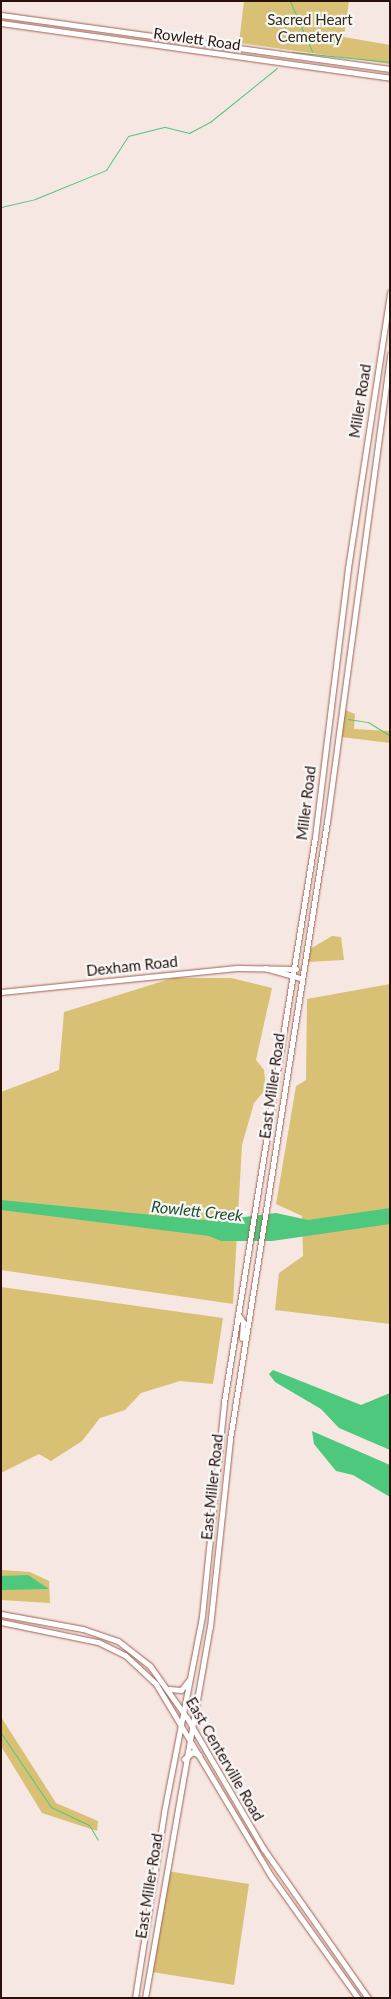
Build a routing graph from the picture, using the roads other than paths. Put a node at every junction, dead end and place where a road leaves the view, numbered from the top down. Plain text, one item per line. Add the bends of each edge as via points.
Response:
1 (1, 15) edge
2 (1, 23) edge
3 (390, 69) edge
4 (390, 78) edge
5 (390, 292) edge
6 (390, 354) edge
7 (337, 658) junction
8 (346, 659) junction
9 (333, 693) junction
10 (342, 694) junction
11 (265, 968) junction
12 (293, 969) junction
13 (301, 970) junction
14 (292, 976) junction
15 (300, 978) junction
16 (1, 992) edge
17 (239, 1316) junction
18 (243, 1348) junction
19 (227, 1387) junction
20 (237, 1389) junction
21 (203, 1603) junction
22 (212, 1604) junction
23 (1, 1614) edge
24 (1, 1622) edge
25 (58, 1624) junction
26 (57, 1632) junction
27 (192, 1675) junction
28 (169, 1689) junction
29 (184, 1713) junction
30 (181, 1723) junction
31 (191, 1724) junction
32 (188, 1735) junction
33 (201, 1756) junction
34 (184, 1760) junction
35 (219, 1773) junction
36 (213, 1777) junction
37 (328, 1941) junction
38 (320, 1946) junction
39 (360, 1986) junction
40 (353, 1991) junction
41 (135, 1998) edge
42 (144, 1998) edge
43 (358, 1998) edge
44 (368, 1998) edge

1 - 3 main road, Rowlett Road
2 - 4 main road, Rowlett Road
5 - 7 main road, Miller Road
6 - 8 main road, Miller Road
7 - 8 main road
7 - 9 main road, Miller Road
8 - 10 main road, Miller Road
9 - 10 main road
9 - 12 main road, Miller Road
10 - 13 main road, Miller Road via 327,822
11 - 12 main road, Dexham Road
11 - 14 main road, Dexham Road
11 - 16 main road, Dexham Road
12 - 13 main road, Dexham Road
12 - 14 main road, Miller Road
13 - 15 main road, Miller Road
14 - 15 main road, Dexham Road
14 - 17 main road, Miller Road
15 - 18 main road, East Miller Road
17 - 18 main road via 243,1322
17 - 19 main road, East Miller Road
18 - 20 main road, East Miller Road
19 - 20 main road
19 - 21 main road, East Miller Road
20 - 22 main road, East Miller Road
21 - 22 main road
21 - 27 main road, East Miller Road
22 - 31 main road, East Miller Road
23 - 25 main road, East Centerville Road
24 - 26 main road, East Centerville Road
25 - 26 main road
25 - 28 main road, East Centerville Road via 118,1641 150,1666
26 - 30 main road, East Centerville Road via 125,1655 156,1684
27 - 28 main road via 181,1690
27 - 29 main road, East Miller Road
28 - 29 main road, East Centerville Road
29 - 30 main road, East Miller Road
29 - 31 main road, East Centerville Road
30 - 32 main road, East Centerville Road
30 - 41 main road, East Miller Road
31 - 32 main road, East Miller Road
31 - 35 main road, East Centerville Road
32 - 33 main road, East Centerville Road
32 - 34 main road, East Miller Road
33 - 34 main road via 193,1752
33 - 36 main road, East Centerville Road
34 - 42 main road, East Miller Road
35 - 36 main road
35 - 37 main road, East Centerville Road
36 - 38 main road, East Centerville Road via 271,1876
37 - 38 main road
37 - 39 main road, East Centerville Road
38 - 40 main road, East Centerville Road
39 - 40 main road
39 - 44 main road, East Centerville Road
40 - 43 main road, East Centerville Road

